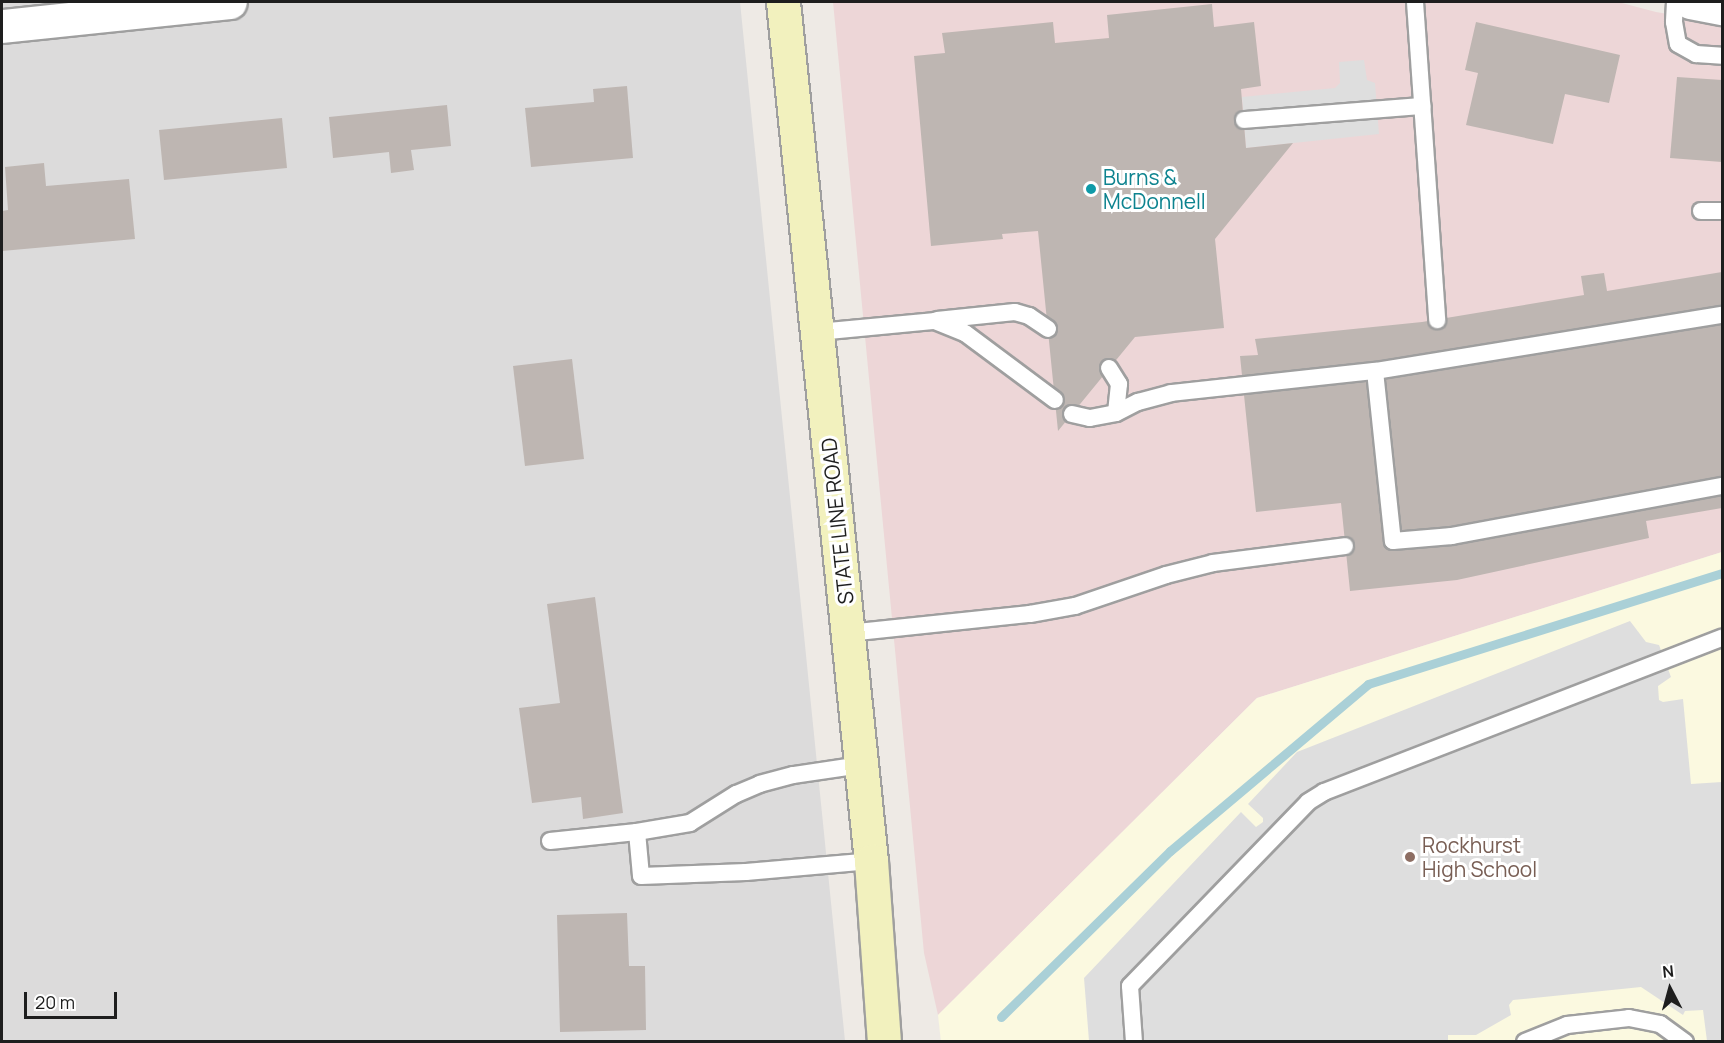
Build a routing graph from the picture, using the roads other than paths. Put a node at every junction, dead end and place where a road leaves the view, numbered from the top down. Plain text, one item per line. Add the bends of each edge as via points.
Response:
1 (230, 2) edge
2 (783, 2) edge
3 (1415, 2) edge
4 (1674, 2) edge
5 (1690, 2) edge
6 (1722, 8) edge
7 (2, 26) edge
8 (1722, 56) edge
9 (1422, 106) junction
10 (1244, 120) dead end
11 (1722, 211) edge
12 (1701, 212) dead end
13 (1722, 315) edge
14 (1437, 320) dead end
15 (935, 321) junction
16 (1048, 329) dead end
17 (818, 332) junction
18 (1109, 368) dead end
19 (1375, 371) junction
20 (1055, 400) dead end
21 (1116, 413) junction
22 (1072, 414) dead end
23 (1722, 486) edge
24 (1345, 546) dead end
25 (848, 633) junction
26 (1722, 638) edge
27 (861, 765) junction
28 (637, 832) junction
29 (550, 841) dead end
30 (871, 861) junction
31 (884, 1041) edge
32 (1134, 1041) edge
33 (1524, 1041) edge
34 (1685, 1041) edge

1 - 7 street
2 - 17 main road, STATE LINE ROAD
3 - 9 lane
4 - 8 lane via 1678,44 1696,54
5 - 6 street
9 - 10 lane
9 - 14 lane
11 - 12 lane
13 - 19 lane
15 - 16 lane via 1015,312
15 - 17 lane
15 - 20 lane via 965,333
17 - 25 main road, STATE LINE ROAD
18 - 21 lane via 1119,384
19 - 21 lane via 1171,393
19 - 23 lane via 1393,541 1452,536
21 - 22 lane via 1090,418
24 - 25 lane via 1213,563 1075,606 1030,614
25 - 27 main road, STATE LINE ROAD
26 - 32 lane via 1324,792 1308,802 1130,986
27 - 28 lane via 760,784 690,823
27 - 30 main road, STATE LINE ROAD
28 - 29 lane
28 - 30 lane via 641,876
30 - 31 main road, STATE LINE ROAD
33 - 34 lane via 1567,1025 1629,1018 1660,1024

